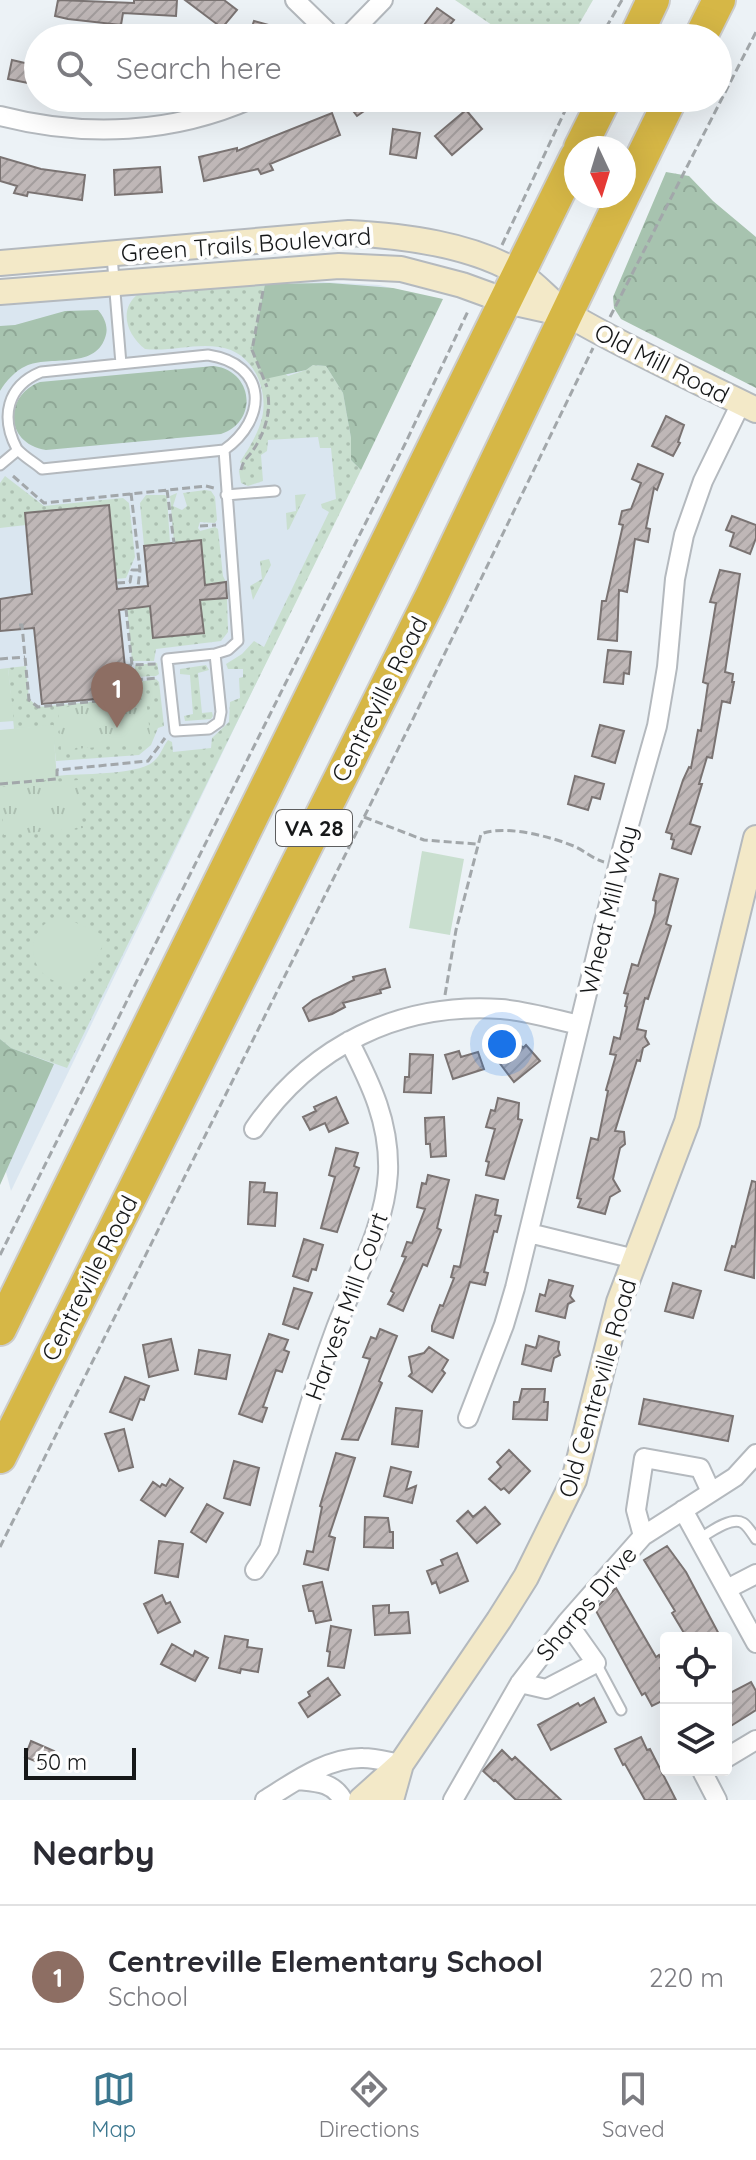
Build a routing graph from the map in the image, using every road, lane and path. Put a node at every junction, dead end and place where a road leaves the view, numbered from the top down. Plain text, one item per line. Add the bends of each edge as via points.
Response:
1 (295, 0) edge
2 (383, 0) edge
3 (622, 0) edge
4 (653, 0) edge
5 (719, 0) edge
6 (320, 24) edge
7 (360, 24) edge
8 (608, 24) edge
9 (642, 24) edge
10 (707, 24) edge
11 (756, 32) edge
12 (732, 79) edge
13 (216, 112) edge
14 (564, 112) edge
15 (598, 112) edge
16 (664, 112) edge
17 (715, 112) edge
18 (0, 116) edge
19 (586, 136) edge
20 (636, 170) edge
21 (564, 182) edge
22 (618, 208) edge
23 (501, 246) dead end
24 (112, 253) junction
25 (0, 263) edge
26 (114, 282) junction
27 (513, 287) junction
28 (0, 292) edge
29 (470, 307) dead end
30 (568, 314) junction
31 (602, 332) junction
32 (121, 364) junction
33 (748, 407) edge
34 (18, 450) junction
35 (224, 450) junction
36 (0, 465) edge
37 (13, 476) dead end
38 (167, 490) junction
39 (275, 491) dead end
40 (222, 492) junction
41 (131, 493) junction
42 (220, 524) dead end
43 (200, 526) dead end
44 (174, 543) dead end
45 (140, 570) junction
46 (117, 583) dead end
47 (138, 587) dead end
48 (126, 609) dead end
49 (19, 625) dead end
50 (215, 654) junction
51 (25, 657) junction
52 (0, 659) edge
53 (160, 663) dead end
54 (132, 665) junction
55 (124, 666) dead end
56 (161, 677) dead end
57 (134, 680) junction
58 (168, 738) dead end
59 (0, 784) edge
60 (364, 817) junction
61 (756, 838) edge
62 (476, 844) junction
63 (619, 865) junction
64 (446, 1010) junction
65 (579, 1025) junction
66 (349, 1041) junction
67 (254, 1129) dead end
68 (529, 1233) junction
69 (0, 1255) edge
70 (635, 1259) junction
71 (0, 1329) edge
72 (468, 1418) dead end
73 (756, 1454) edge
74 (0, 1457) edge
75 (711, 1492) junction
76 (683, 1510) junction
77 (643, 1536) junction
78 (699, 1539) junction
79 (756, 1539) edge
80 (0, 1547) edge
81 (255, 1570) dead end
82 (756, 1574) edge
83 (727, 1589) junction
84 (567, 1622) junction
85 (756, 1643) edge
86 (596, 1663) junction
87 (520, 1683) junction
88 (621, 1710) dead end
89 (756, 1740) edge
90 (732, 1754) edge
91 (401, 1764) junction
92 (705, 1776) edge
93 (298, 1780) junction
94 (460, 1797) edge
95 (265, 1800) edge
96 (343, 1800) edge
97 (361, 1800) edge
98 (391, 1800) edge
99 (717, 1800) edge

1 - 6 street
2 - 7 street
3 - 8 path
4 - 9 highway
5 - 10 highway
11 - 12 path
13 - 18 street via 178,123 116,130 54,127
14 - 23 path
15 - 19 highway
16 - 20 highway, Centreville Road / VA 28
17 - 31 path
21 - 27 highway, VA 28
22 - 30 highway, Centreville Road / VA 28
24 - 25 street, Green Trails Boulevard
24 - 26 lane
24 - 27 street, Green Trails Boulevard via 349,233 391,235 465,251
26 - 27 street, Green Trails Boulevard via 339,266 401,269 462,285
26 - 28 street, Green Trails Boulevard
26 - 32 lane
27 - 30 street, Green Trails Boulevard
27 - 71 highway, VA 28
29 - 69 path
30 - 31 street, Old Mill Road
30 - 74 highway, Centreville Road / VA 28
31 - 33 street, Old Mill Road
31 - 60 path
32 - 34 lane via 41,372 24,379 5,411
32 - 35 lane via 208,355 228,358 244,369 256,402 248,427
33 - 63 street, Wheat Mill Way via 703,481 684,535 657,726
34 - 35 lane via 42,469
34 - 36 lane
35 - 40 lane
37 - 41 path via 44,503
38 - 40 path via 206,486
38 - 41 path
38 - 44 path
39 - 40 lane
40 - 50 lane via 238,641
41 - 45 path
42 - 43 path
45 - 46 path via 132,570 130,582
45 - 47 path
48 - 54 path
49 - 51 path
50 - 50 lane via 219,722 209,729 175,731 167,659
51 - 52 path
51 - 57 path via 29,700 38,707 126,700 135,695
53 - 54 path
54 - 55 path
54 - 57 path
56 - 57 path
58 - 59 path via 148,761 57,770 57,779
60 - 62 path via 424,840
60 - 80 path
61 - 70 street, Old Centreville Road via 687,1122
62 - 63 path via 490,829 506,829 574,846 592,858
62 - 64 path via 446,981
63 - 65 street, Wheat Mill Way
64 - 65 street via 503,1009
64 - 66 street via 396,1021
65 - 68 street, Wheat Mill Way
66 - 67 street via 299,1075
66 - 81 street, Harvest Mill Court via 383,1117 386,1188 376,1229 315,1386 269,1549
68 - 70 street
68 - 72 street, Wheat Mill Way via 504,1325
70 - 91 street, Old Centreville Road via 565,1503 526,1577
73 - 75 street, Sharps Drive via 735,1477
75 - 76 street, Sharps Drive
75 - 77 street via 700,1468 644,1458 636,1510
76 - 77 street, Sharps Drive
76 - 78 street
77 - 84 street, Sharps Drive
78 - 79 lane via 739,1522
78 - 83 street
82 - 83 street
83 - 85 street
84 - 86 street
84 - 87 street, Sharps Drive
86 - 87 street via 546,1689
86 - 88 lane
87 - 94 street, Sharps Drive
89 - 90 street
91 - 93 street via 363,1758
91 - 97 street
91 - 98 street
92 - 99 street
93 - 95 street
93 - 96 street via 333,1787

